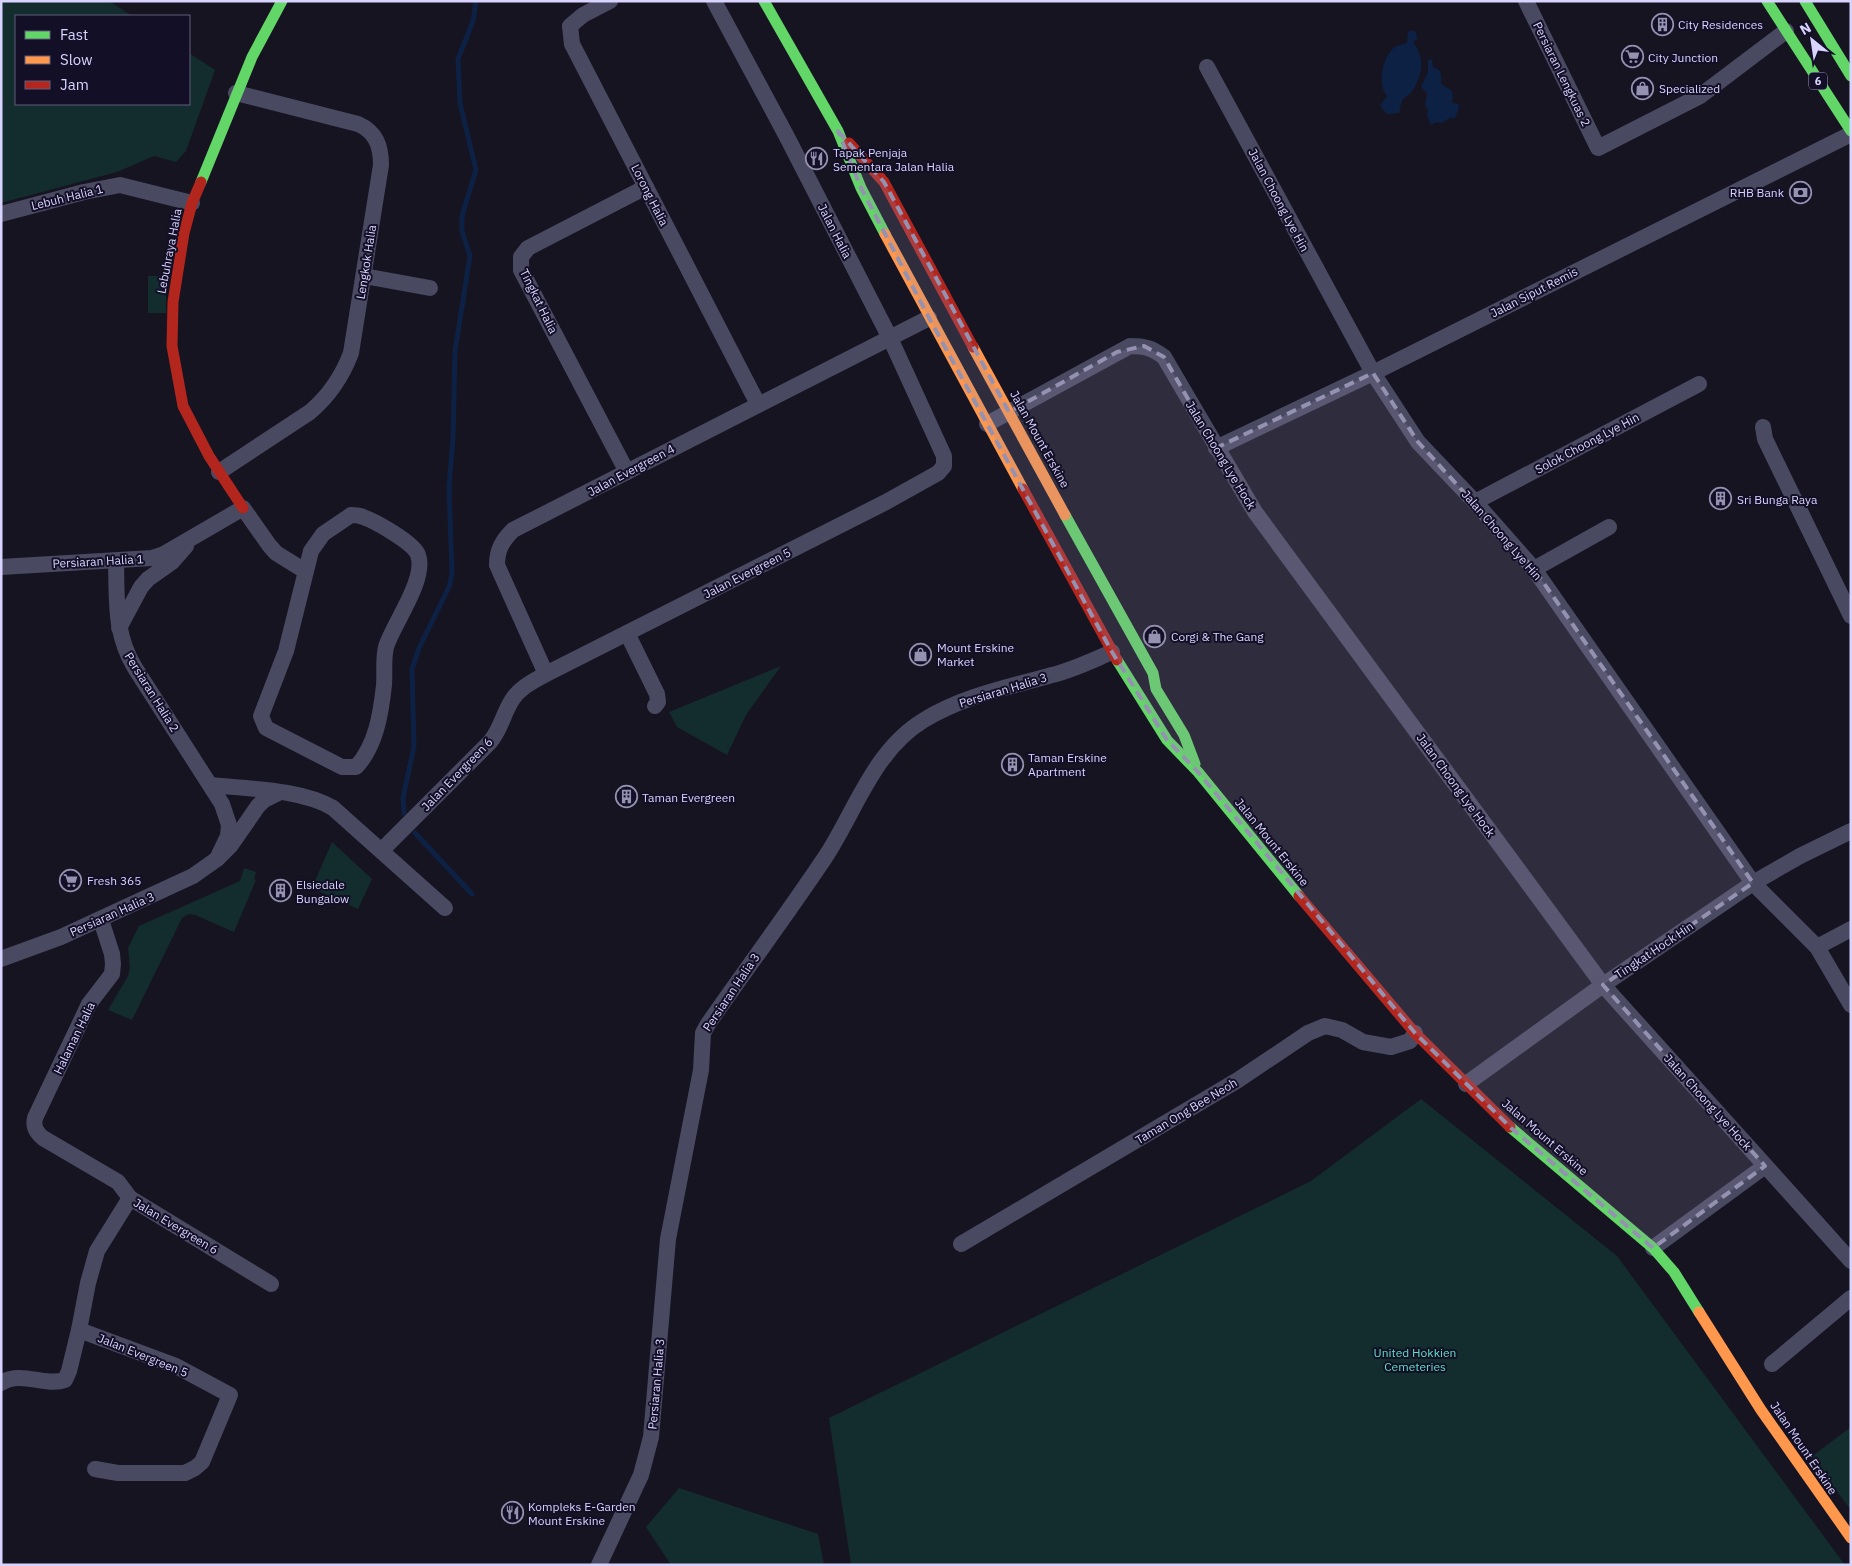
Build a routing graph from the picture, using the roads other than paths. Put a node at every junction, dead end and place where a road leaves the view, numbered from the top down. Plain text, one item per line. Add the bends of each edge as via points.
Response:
1 (282, 1) edge
2 (610, 1) edge
3 (714, 1) edge
4 (764, 1) edge
5 (1526, 1) edge
6 (1767, 1) edge
7 (1805, 1) edge
8 (1786, 31) junction
9 (1207, 67) dead end
10 (1851, 76) edge
11 (236, 93) junction
12 (838, 131) junction
13 (1851, 133) edge
14 (646, 187) junction
15 (192, 203) junction
16 (1, 214) edge
17 (905, 223) junction
18 (364, 276) junction
19 (430, 288) dead end
20 (929, 318) junction
21 (890, 338) junction
22 (984, 368) junction
23 (1373, 373) junction
24 (1700, 384) dead end
25 (758, 404) junction
26 (1009, 412) junction
27 (987, 424) junction
28 (1763, 427) dead end
29 (1216, 448) junction
30 (944, 466) joint
31 (219, 472) junction
32 (627, 472) junction
33 (1475, 502) junction
34 (243, 508) junction
35 (1070, 521) junction
36 (1608, 527) dead end
37 (196, 535) junction
38 (116, 560) junction
39 (1, 567) edge
40 (1534, 569) junction
41 (305, 571) junction
42 (1851, 616) edge
43 (119, 629) junction
44 (626, 634) junction
45 (1112, 652) junction
46 (546, 674) junction
47 (1156, 689) junction
48 (656, 706) dead end
49 (1198, 772) junction
50 (211, 785) junction
51 (278, 793) junction
52 (1851, 831) edge
53 (382, 850) junction
54 (218, 859) junction
55 (1753, 883) junction
56 (445, 908) dead end
57 (101, 920) junction
58 (1851, 928) edge
59 (1817, 948) junction
60 (1, 959) edge
61 (1603, 984) junction
62 (1851, 1005) edge
63 (1415, 1033) junction
64 (1466, 1084) junction
65 (35, 1130) joint
66 (1765, 1166) junction
67 (130, 1198) junction
68 (961, 1244) dead end
69 (1652, 1248) junction
70 (1851, 1261) edge
71 (271, 1284) dead end
72 (1851, 1298) edge
73 (80, 1330) junction
74 (1772, 1364) dead end
75 (1, 1383) edge
76 (95, 1469) dead end
77 (1851, 1538) edge
78 (599, 1565) edge

1 - 11 main road, Lebuhraya Halia
2 - 14 street, Lorong Halia via 570,26 572,44
3 - 21 street, Jalan Halia
4 - 12 main road, Jalan Mount Erskine
5 - 8 street, Persiaran Lengkuas 2 via 1598,148 1700,96
6 - 8 main road, 6
7 - 10 main road, 6
8 - 13 main road, 6
9 - 23 street, Jalan Choong Lye Hin
11 - 15 main road, Lebuhraya Halia
11 - 18 street, Lengkok Halia via 358,124 375,135 381,165
12 - 17 main road, Jalan Mount Erskine via 884,182
12 - 20 main road, Jalan Mount Erskine via 861,188
13 - 23 street, Jalan Siput Remis
14 - 25 street, Lorong Halia
14 - 32 street, Tingkat Halia via 528,248 521,257 521,270
15 - 16 street, Lebuh Halia 1 via 120,185
15 - 31 main road, Lebuhraya Halia via 175,284 172,346 183,406
17 - 20 main road via 912,256 936,301 934,313
17 - 22 main road, Jalan Mount Erskine
18 - 19 street
18 - 31 street, Lengkok Halia via 351,353 334,389 310,412
20 - 21 street, Jalan Evergreen 4
20 - 22 main road via 946,322 969,361
20 - 27 main road, Jalan Mount Erskine
21 - 25 street, Jalan Evergreen 4
21 - 30 street, Jalan Halia via 944,456
22 - 26 main road, Jalan Mount Erskine
23 - 29 street, Jalan Siput Remis
23 - 33 street, Jalan Choong Lye Hin via 1418,442
24 - 33 street, Solok Choong Lye Hin
25 - 32 street, Jalan Evergreen 4
26 - 27 street, Jalan Choong Lye Hock
26 - 29 street, Jalan Choong Lye Hock via 1130,346 1144,346 1164,357
26 - 35 main road, Jalan Mount Erskine
27 - 45 main road, Jalan Mount Erskine
28 - 42 street via 1765,439
29 - 61 street, Jalan Choong Lye Hock via 1255,512
30 - 44 street, Jalan Evergreen 5 via 938,473 886,502
31 - 34 main road, Lebuhraya Halia
32 - 46 street, Jalan Evergreen 4 via 513,530 499,548 497,565
33 - 40 street, Jalan Choong Lye Hin
34 - 37 street, Persiaran Halia 1
34 - 41 street via 272,549
35 - 45 main road via 1074,552 1114,628 1117,644
35 - 47 main road, Jalan Mount Erskine via 1153,673
36 - 40 street
37 - 38 street, Persiaran Halia 1 via 152,558
37 - 43 street via 172,562 141,586
38 - 39 street, Persiaran Halia 1
38 - 43 street, Persiaran Halia 2
40 - 55 street, Jalan Choong Lye Hin
41 - 41 street via 286,651 261,716 262,722 283,738 342,767 356,767 364,759 374,735 384,685 386,648 412,593 420,566 418,554 390,531 362,516 351,515 323,534 310,551
43 - 50 street, Persiaran Halia 2 via 129,658
44 - 46 street, Jalan Evergreen 5
44 - 48 street via 657,694
45 - 47 main road via 1128,652 1144,678
45 - 49 main road, Jalan Mount Erskine via 1167,740
45 - 78 street, Persiaran Halia 3 via 1054,675 952,705 904,734 877,766 826,855 708,1024 703,1033 701,1070 668,1239 651,1437 641,1476
46 - 53 street, Jalan Evergreen 6 via 516,694 493,738
47 - 49 main road, Jalan Mount Erskine via 1184,735
49 - 63 main road, Jalan Mount Erskine
50 - 51 street
50 - 54 street, Persiaran Halia 2 via 229,825
51 - 53 street via 305,796 324,803
51 - 54 street via 258,806
52 - 55 street, Tingkat Hock Hin
53 - 56 street
54 - 57 street, Persiaran Halia 3 via 193,876
55 - 59 street, Jalan Choong Lye Hin
55 - 61 street, Tingkat Hock Hin
57 - 60 street, Persiaran Halia 3
57 - 65 street, Halaman Halia via 112,954 112,974 89,1004 35,1118
58 - 59 street
59 - 62 street, Jalan Choong Lye Hin
61 - 64 street, Tingkat Hock Hin
61 - 66 street, Jalan Choong Lye Hock
63 - 64 main road, Jalan Mount Erskine
63 - 68 street, Taman Ong Bee Neoh via 1410,1041 1391,1047 1363,1042 1342,1030 1325,1026
64 - 69 main road, Jalan Mount Erskine via 1512,1128
65 - 67 street, Jalan Evergreen 6 via 43,1138 118,1182
66 - 69 street
66 - 70 street, Jalan Choong Lye Hock
67 - 71 street, Jalan Evergreen 6
67 - 73 street via 97,1250
69 - 77 main road, Jalan Mount Erskine via 1674,1272 1761,1410
72 - 74 street
73 - 75 street via 65,1380 16,1378
73 - 76 street, Jalan Evergreen 5 via 176,1366 230,1396 202,1462 195,1468 185,1473 169,1474

